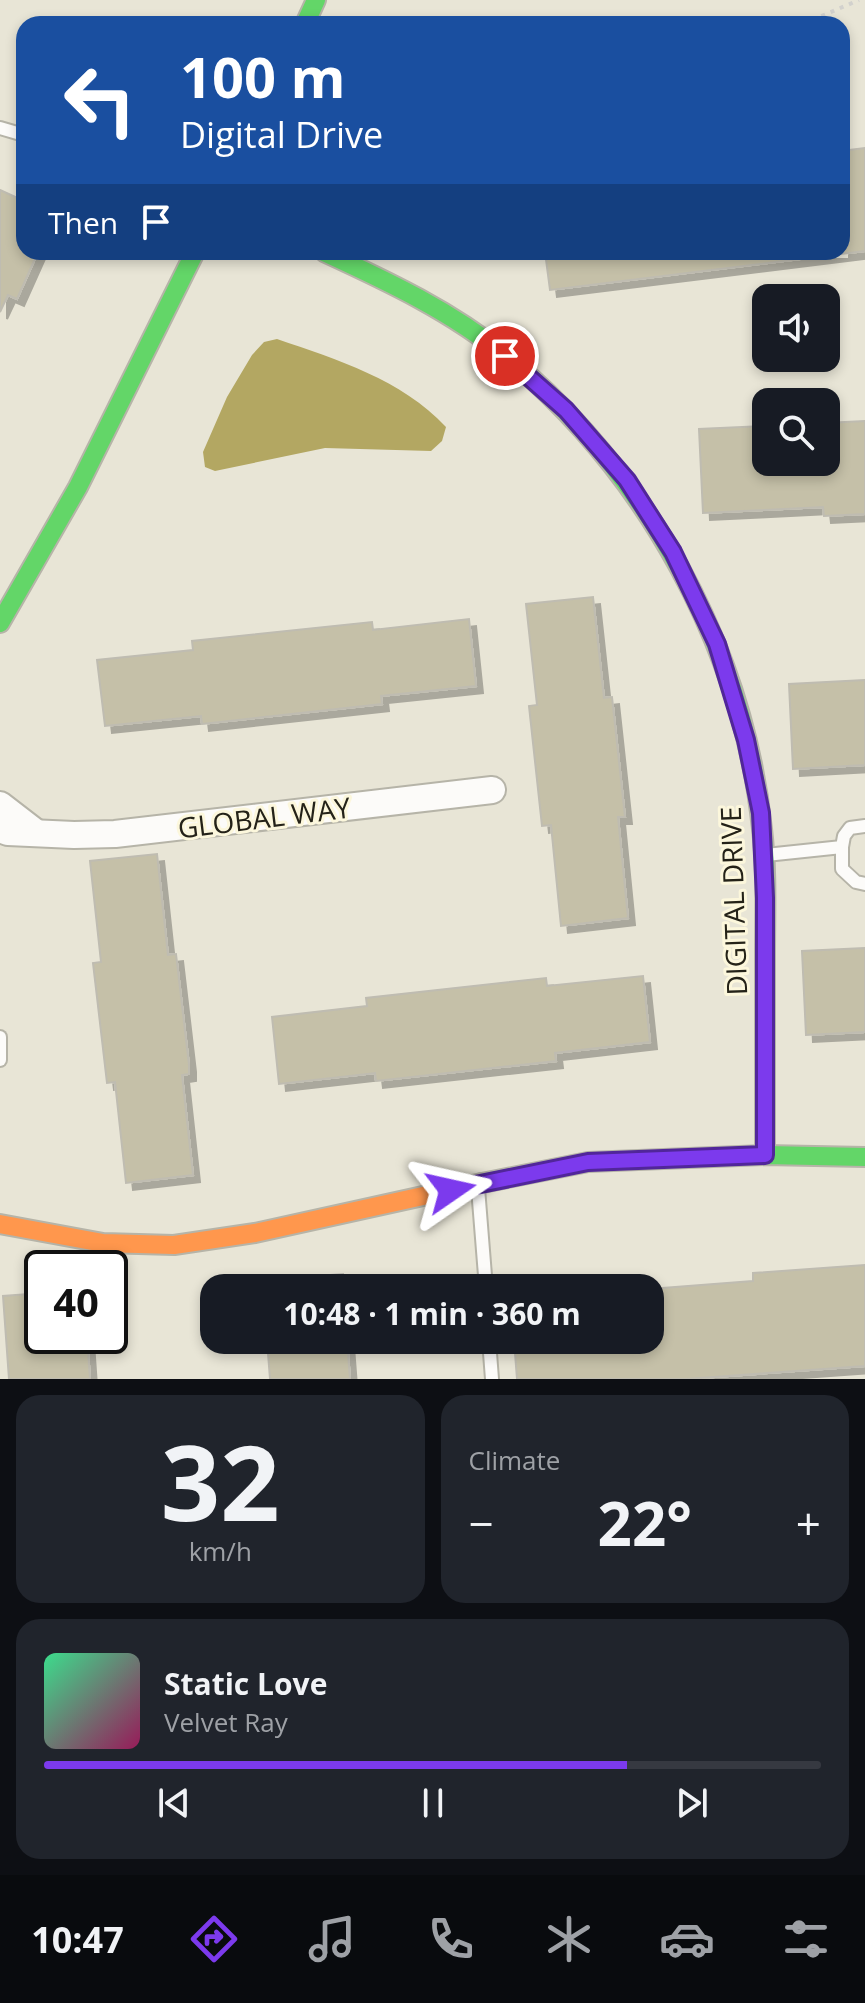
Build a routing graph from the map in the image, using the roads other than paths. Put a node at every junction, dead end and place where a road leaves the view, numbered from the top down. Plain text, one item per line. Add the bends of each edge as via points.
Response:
1 (191, 260) edge
2 (340, 260) edge
3 (0, 623) edge
4 (492, 790) dead end
5 (0, 805) edge
6 (865, 826) edge
7 (0, 829) edge
8 (35, 832) junction
9 (842, 847) junction
10 (763, 855) junction
11 (865, 884) edge
12 (0, 1037) edge
13 (0, 1060) edge
14 (765, 1155) junction
15 (865, 1157) edge
16 (478, 1185) junction
17 (0, 1224) edge
18 (485, 1274) edge
19 (490, 1354) edge
20 (492, 1379) edge

1 - 3 street via 71,500
2 - 10 street, DIGITAL DRIVE via 425,303 505,356 566,410 627,480 673,552 717,644 746,740 761,813
4 - 8 street, GLOBAL WAY via 115,834
5 - 8 street
6 - 9 lane via 850,828
7 - 8 street, GLOBAL WAY
9 - 10 lane
9 - 11 lane via 842,869
10 - 14 street, DIGITAL DRIVE
12 - 13 lane
14 - 15 street
14 - 16 street via 588,1162
16 - 17 street via 174,1245 103,1243
16 - 18 lane
19 - 20 lane

